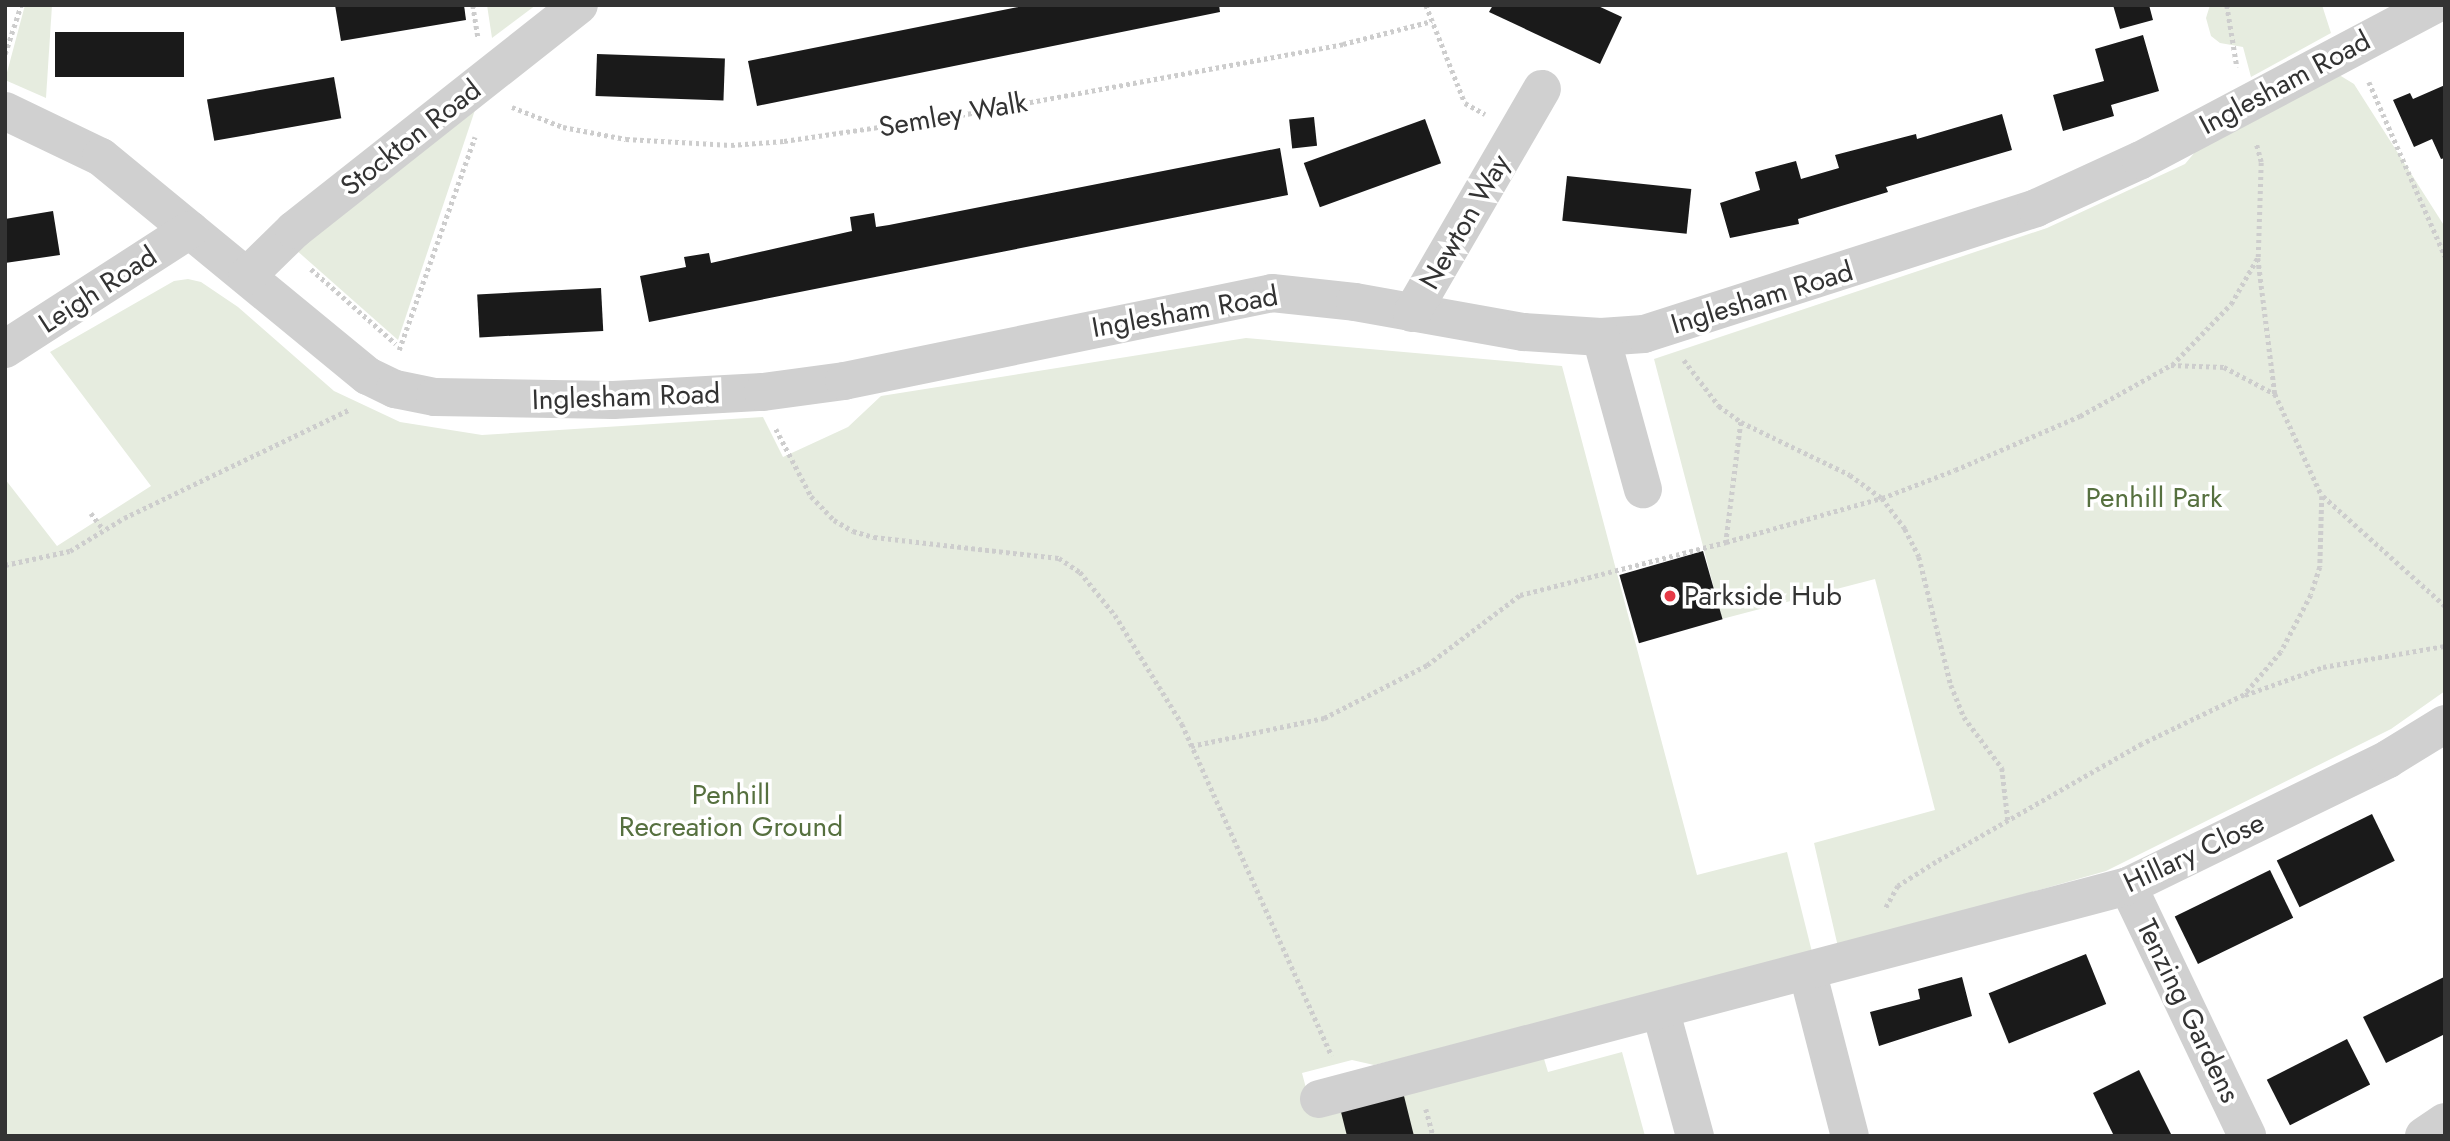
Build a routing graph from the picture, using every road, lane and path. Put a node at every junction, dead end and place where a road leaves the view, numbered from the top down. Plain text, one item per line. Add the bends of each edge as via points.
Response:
1 (21, 5) edge
2 (473, 5) edge
3 (579, 5) edge
4 (1426, 5) edge
5 (2227, 5) edge
6 (2434, 5) edge
7 (475, 14) dead end
8 (1432, 21) junction
9 (2353, 47) junction
10 (5, 54) edge
11 (1542, 89) dead end
12 (488, 90) junction
13 (2244, 104) junction
14 (5, 111) edge
15 (1517, 131) junction
16 (190, 230) junction
17 (2445, 256) edge
18 (2258, 257) junction
19 (247, 276) junction
20 (1412, 313) junction
21 (1672, 327) junction
22 (1601, 337) junction
23 (5, 349) edge
24 (2171, 365) junction
25 (381, 383) junction
26 (763, 392) junction
27 (2275, 394) junction
28 (1741, 422) junction
29 (1643, 489) dead end
30 (2322, 496) junction
31 (1882, 498) junction
32 (91, 513) dead end
33 (104, 530) junction
34 (1726, 542) junction
35 (5, 565) edge
36 (2445, 606) edge
37 (2445, 646) edge
38 (2244, 695) junction
39 (2445, 724) edge
40 (1191, 746) junction
41 (2008, 820) junction
42 (2128, 886) junction
43 (1910, 947) junction
44 (1808, 974) junction
45 (1661, 1012) junction
46 (1334, 1095) joint
47 (2445, 1122) edge
48 (1695, 1136) edge
49 (1850, 1136) edge
50 (2247, 1136) edge
51 (2424, 1136) edge

1 - 10 path
2 - 7 path
3 - 12 street, Stockton Road
4 - 8 path, Newton Way
5 - 13 path
6 - 9 street, Inglesham Road
8 - 12 path, Semley Walk via 1343,44 961,115 731,145 626,139 564,127
8 - 15 path, Newton Way via 1465,103
9 - 13 street, Inglesham Road
9 - 17 path
11 - 15 street, Newton Way
12 - 19 street, Stockton Road via 294,230
12 - 25 path via 393,366
13 - 18 path via 2262,162
13 - 21 street, Inglesham Road via 2141,160 2036,208
14 - 16 street, Inglesham Road via 102,156
15 - 20 street, Newton Way
16 - 19 street, Inglesham Road
16 - 23 street, Leigh Road
18 - 24 path via 2224,312
18 - 27 path
19 - 25 street, Inglesham Road via 342,360
20 - 22 street, Inglesham Road via 1523,332
20 - 26 street, Inglesham Road via 1307,295 1234,298 844,381
21 - 22 street, Inglesham Road
21 - 28 path via 1689,372
22 - 29 street
24 - 27 path via 2224,367
24 - 31 path via 2080,416
25 - 26 street, Inglesham Road via 435,397 509,401
25 - 33 path via 334,419
26 - 40 path via 797,475 834,520 874,537 1059,558 1080,572 1142,656
27 - 30 path
28 - 31 path via 1817,455
28 - 34 path
30 - 36 path
30 - 38 path via 2319,567 2311,595 2281,652
31 - 34 path
31 - 41 path via 1919,557 1936,634 1964,717 2002,768
32 - 33 path
33 - 35 path via 52,558
34 - 40 path via 1520,595 1427,665 1324,718
37 - 38 path via 2323,667
38 - 41 path via 2142,744
39 - 42 street, Hillary Close via 2388,759
40 - 46 path
41 - 43 path via 1890,895 1885,919
42 - 43 street, Hillary Close
42 - 50 street, Tenzing Gardens
43 - 44 street, Hillary Close
44 - 45 street, Hillary Close
44 - 49 street
45 - 46 street, Hillary Close
45 - 48 street
47 - 51 street

